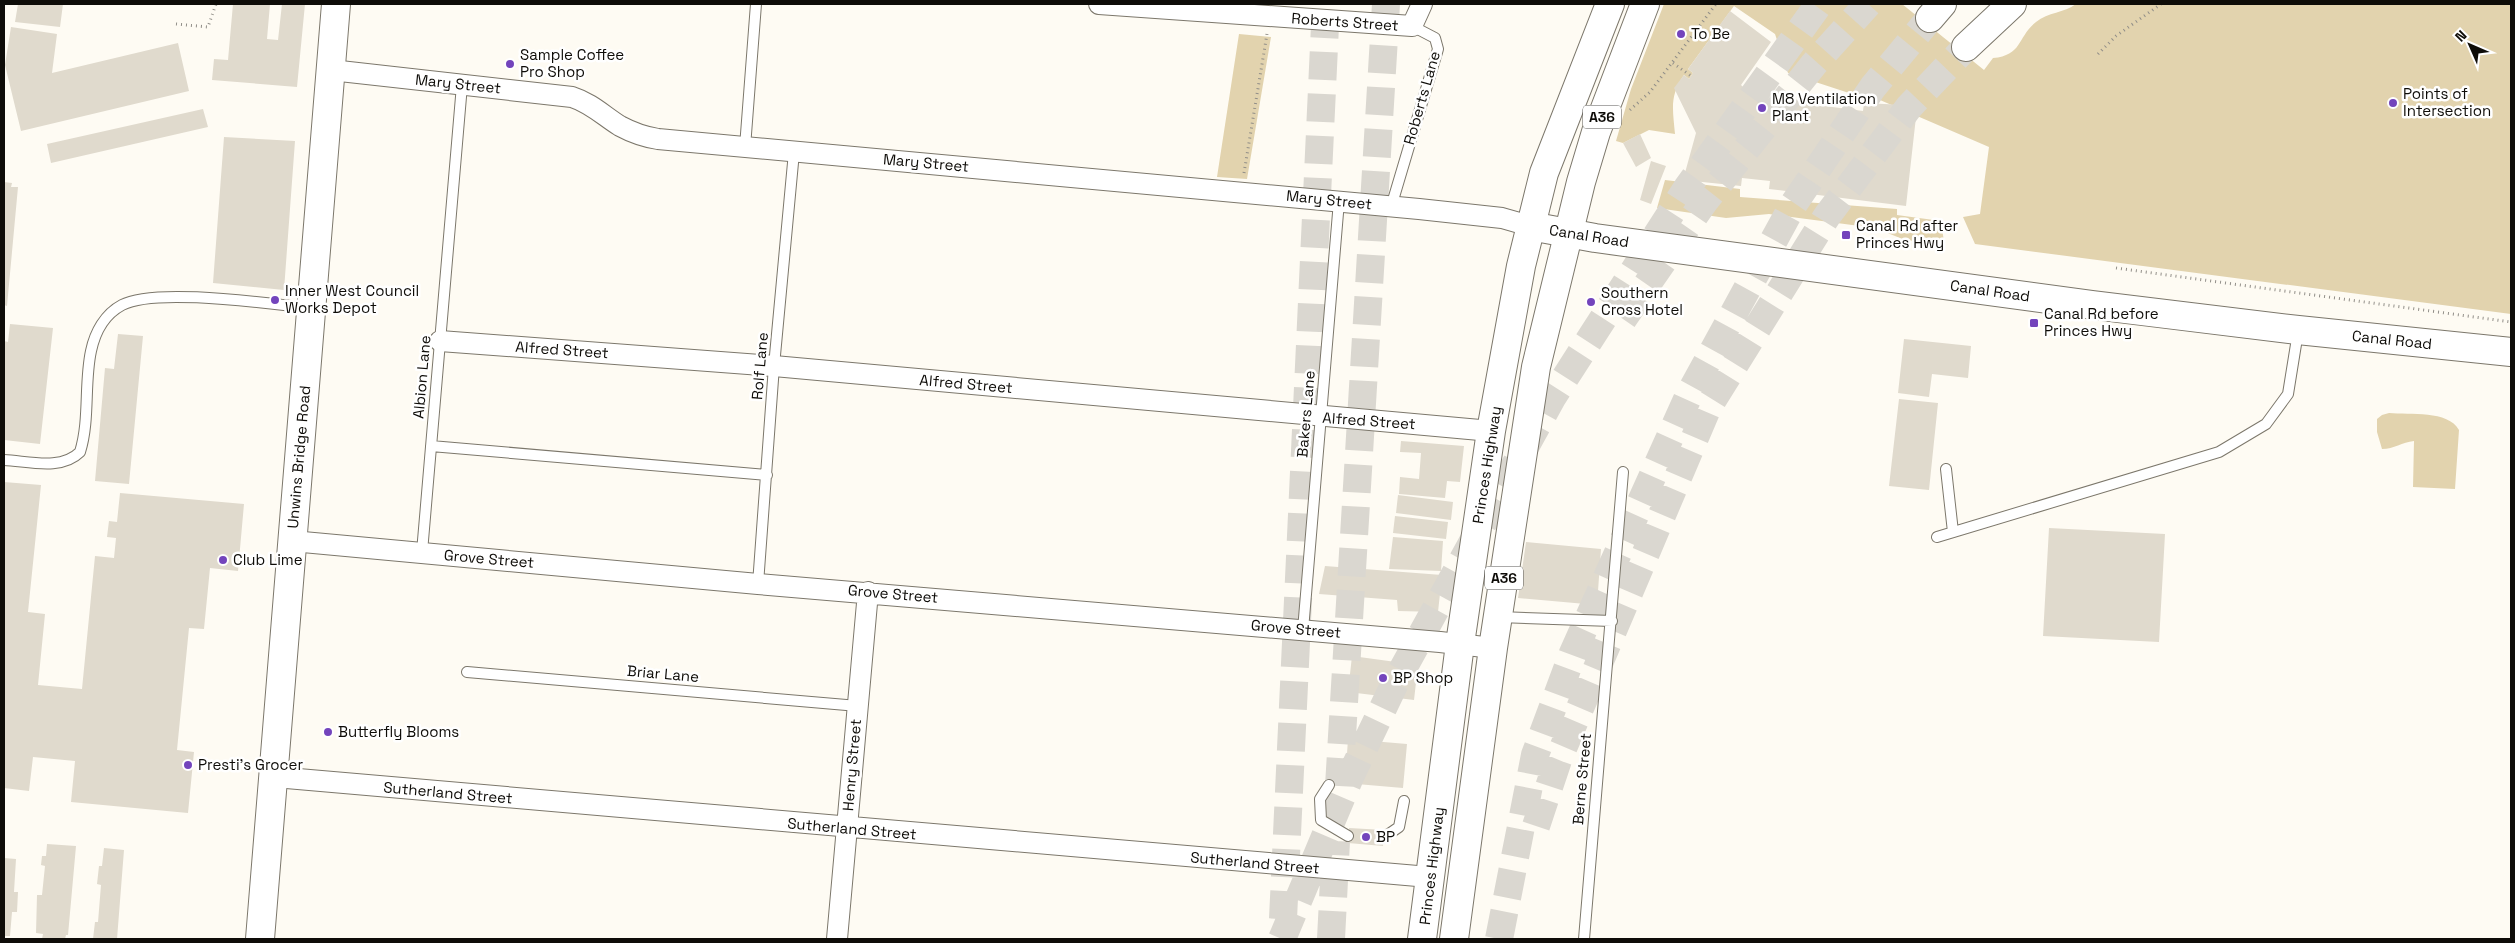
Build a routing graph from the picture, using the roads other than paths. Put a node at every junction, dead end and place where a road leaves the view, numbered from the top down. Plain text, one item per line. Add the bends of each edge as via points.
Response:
1 (336, 4) edge
2 (756, 4) edge
3 (1100, 4) edge
4 (1422, 4) edge
5 (1610, 4) edge
6 (1645, 4) edge
7 (2012, 4) edge
8 (1412, 26) junction
9 (1966, 47) tunnel mouth
10 (331, 70) junction
11 (462, 85) junction
12 (745, 147) junction
13 (794, 152) junction
14 (1339, 201) junction
15 (1391, 206) junction
16 (1530, 226) junction
17 (1568, 234) junction
18 (311, 308) junction
19 (2298, 330) junction
20 (440, 341) junction
21 (2511, 352) edge
22 (774, 366) junction
23 (1320, 417) junction
24 (1491, 431) junction
25 (431, 446) junction
26 (4, 460) edge
27 (1946, 469) dead end
28 (1623, 472) dead end
29 (767, 475) junction
30 (1953, 532) junction
31 (1937, 536) dead end
32 (292, 541) junction
33 (422, 552) junction
34 (758, 584) junction
35 (868, 592) junction
36 (1498, 617) junction
37 (1612, 621) junction
38 (1303, 630) junction
39 (1460, 644) junction
40 (1493, 648) junction
41 (467, 672) dead end
42 (858, 706) junction
43 (275, 777) junction
44 (1329, 785) tunnel mouth
45 (1404, 801) dead end
46 (847, 828) junction
47 (1348, 836) dead end
48 (1383, 838) dead end
49 (1429, 877) junction
50 (260, 939) edge
51 (837, 939) edge
52 (1422, 939) edge
53 (1454, 939) edge
54 (1584, 939) edge

1 - 10 main road, Unwins Bridge Road
2 - 12 lane
3 - 8 street, Roberts Street
4 - 8 street
5 - 16 main road, Princes Highway / A36 via 1544,172
6 - 17 main road, Princes Highway / A36 via 1596,132
7 - 9 main road
8 - 15 lane, Roberts Lane via 1435,38 1438,49
10 - 11 street, Mary Street
10 - 18 main road, Unwins Bridge Road
11 - 12 street, Mary Street via 572,97 641,136
11 - 20 lane, Albion Lane
12 - 13 street, Mary Street
13 - 14 street, Mary Street
13 - 22 lane, Rolf Lane
14 - 15 street, Mary Street
14 - 23 lane, Bakers Lane
15 - 16 street, Mary Street via 1502,218
16 - 17 main road, Canal Road
16 - 24 main road, Princes Highway / A36 via 1505,343
17 - 19 main road, Canal Road
17 - 36 main road, Princes Highway / A36 via 1528,410
18 - 26 lane via 163,296 138,299 123,305 101,324 91,351 80,452 73,459 58,463
18 - 32 main road, Unwins Bridge Road
19 - 21 main road, Canal Road
19 - 30 lane via 2288,394 2266,424 2219,452
20 - 22 street, Alfred Street
20 - 25 lane, Albion Lane
22 - 23 street, Alfred Street
22 - 29 lane, Rolf Lane
23 - 24 street, Alfred Street
23 - 38 lane, Bakers Lane
24 - 39 main road, Princes Highway / A36
25 - 29 lane
25 - 33 lane, Albion Lane
27 - 30 lane
28 - 37 lane, Berne Street
29 - 34 lane, Rolf Lane
30 - 31 lane
32 - 33 street, Grove Street
32 - 43 main road, Unwins Bridge Road
33 - 34 street, Grove Street
34 - 35 street, Grove Street
35 - 38 street, Grove Street
35 - 42 street, Henry Street
36 - 37 lane
36 - 40 main road, Princes Highway / A36
37 - 54 lane, Berne Street
38 - 39 street, Grove Street
39 - 40 street, Grove Street
39 - 49 main road, Princes Highway / A36
40 - 53 main road, Princes Highway / A36
41 - 42 lane, Briar Lane
42 - 46 street, Henry Street
43 - 46 street, Sutherland Street
43 - 50 main road, Unwins Bridge Road
44 - 47 lane via 1320,799 1321,820
45 - 48 lane via 1399,827
46 - 49 street, Sutherland Street
46 - 51 street, Henry Street
49 - 52 main road, Princes Highway / A36

